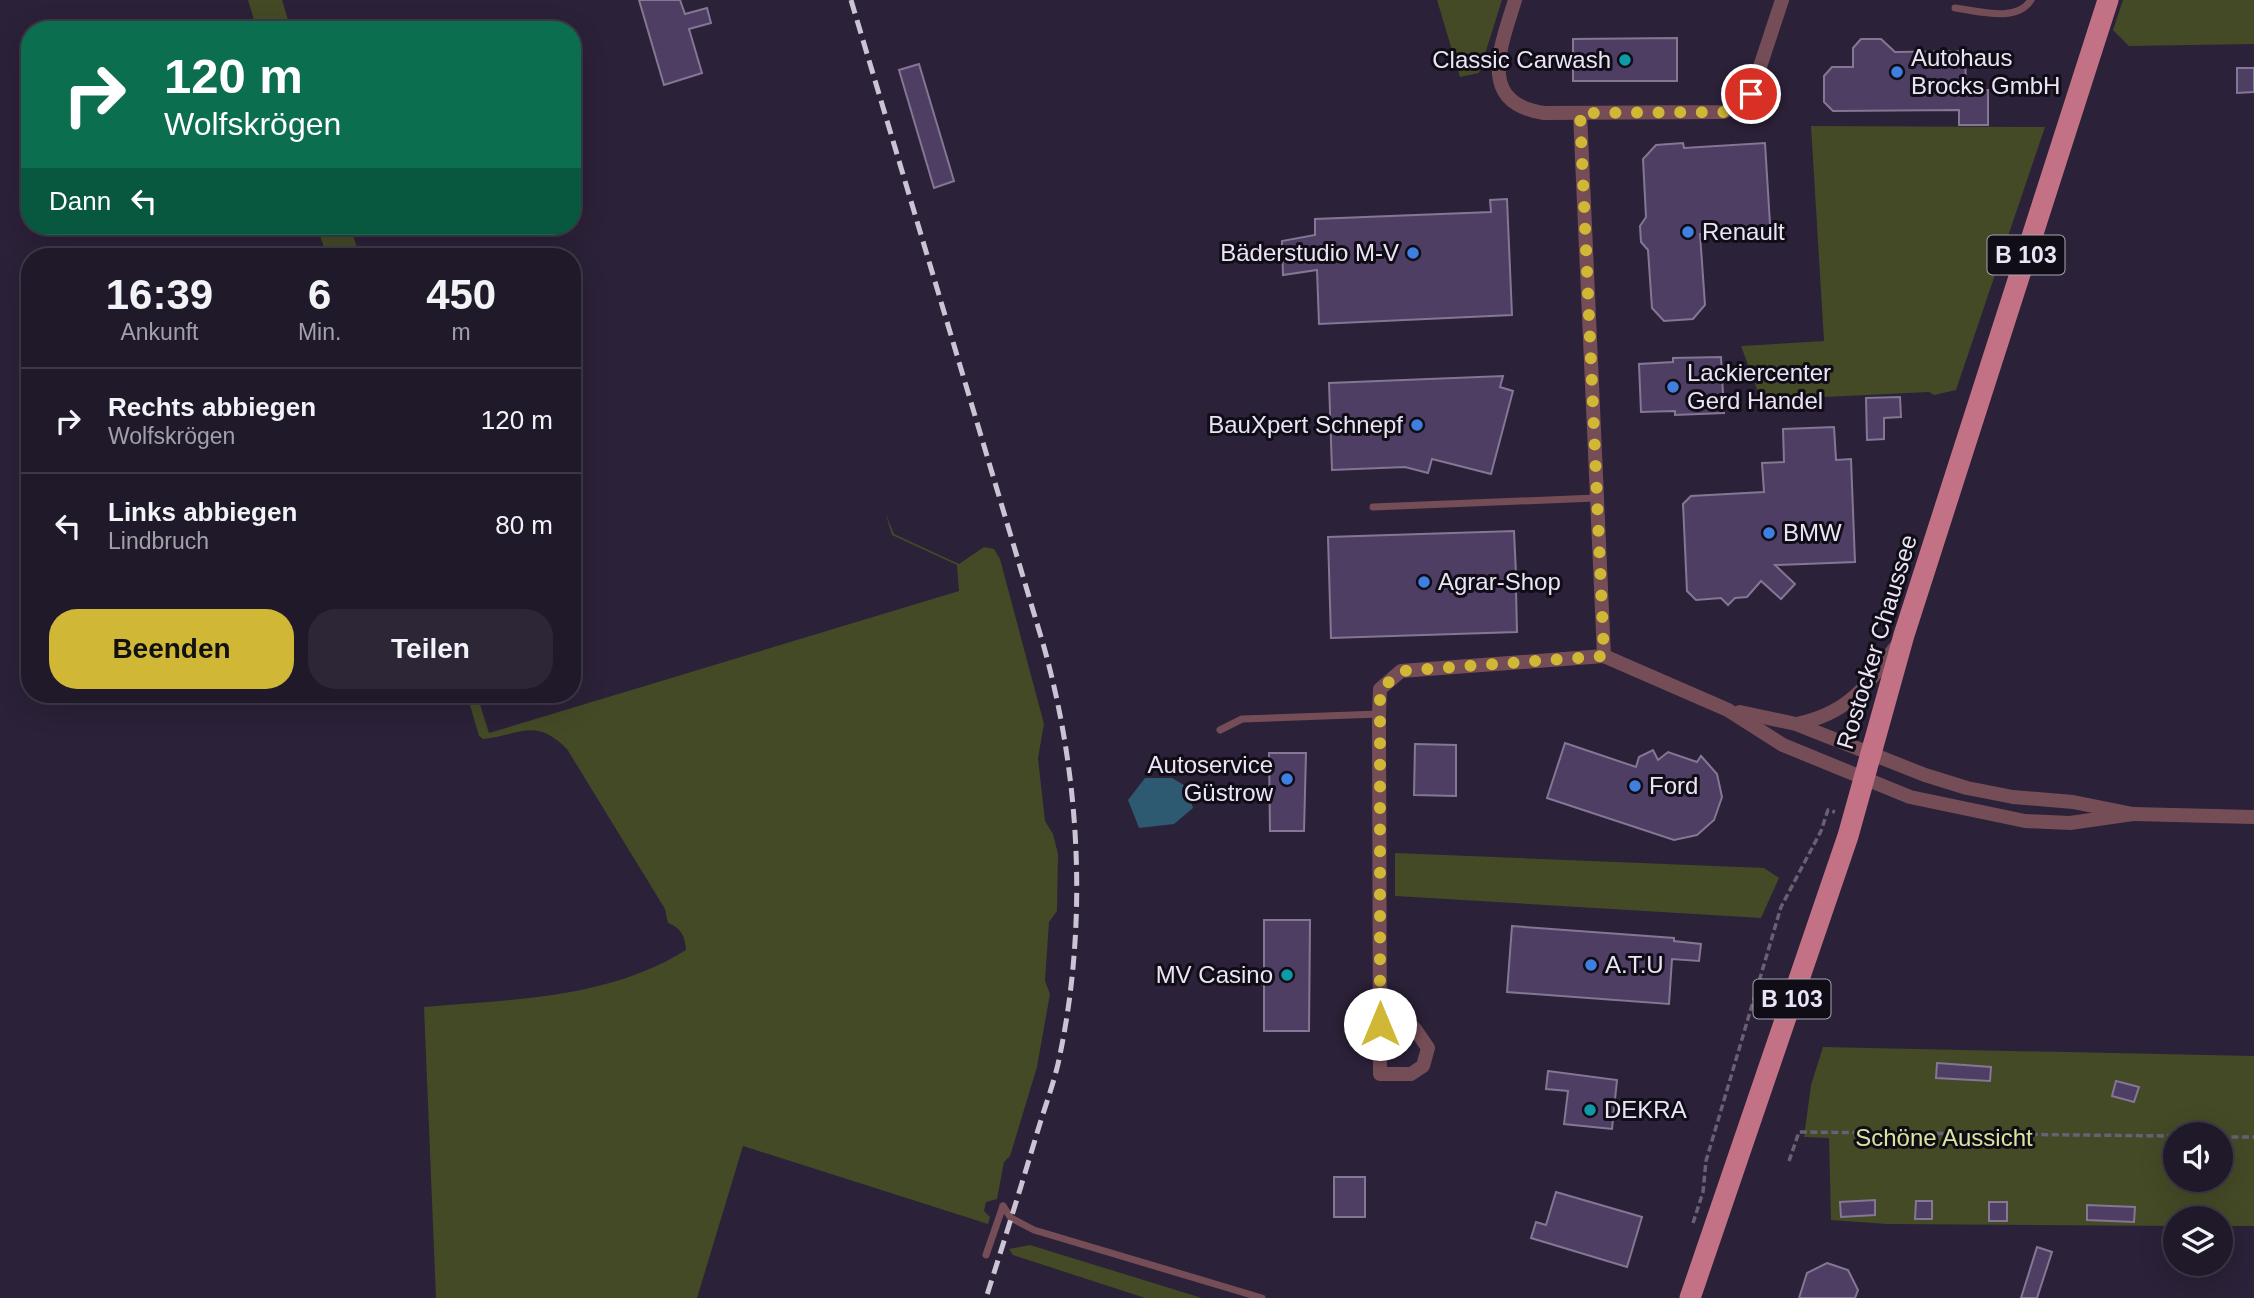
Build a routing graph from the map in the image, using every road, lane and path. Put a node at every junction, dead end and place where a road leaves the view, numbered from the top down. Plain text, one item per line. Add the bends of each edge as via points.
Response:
1 (1515, 0) edge
2 (1782, 0) edge
3 (2031, 0) edge
4 (2108, 0) edge
5 (1955, 8) dead end
6 (1580, 113) junction
7 (1597, 498) junction
8 (1373, 507) dead end
9 (1905, 635) junction
10 (1604, 656) junction
11 (1728, 710) junction
12 (1379, 715) junction
13 (1796, 724) junction
14 (1220, 730) dead end
15 (1871, 753) junction
16 (1864, 780) junction
17 (1828, 810) dead end
18 (2133, 814) junction
19 (2254, 817) edge
20 (1380, 991) junction
21 (2163, 1136) edge
22 (2233, 1137) edge
23 (2254, 1137) edge
24 (1789, 1161) dead end
25 (1690, 1232) dead end
26 (986, 1255) dead end
27 (1262, 1298) edge
28 (1690, 1298) edge

1 - 6 street via 1499,55 1500,84 1508,100 1525,111
2 - 6 street via 1751,94 1724,112
3 - 5 lane via 2021,12 2011,14
4 - 9 main road, Rostocker Chaussee / B 103
6 - 7 street
7 - 8 lane
7 - 10 street
9 - 13 street via 1860,695 1820,719
9 - 15 main road, Rostocker Chaussee / B 103
10 - 11 street
10 - 12 street via 1401,671 1380,690
11 - 13 street
11 - 16 street via 1783,744
12 - 14 lane via 1242,719
12 - 20 street
13 - 15 street
15 - 16 main road, Rostocker Chaussee / B 103
15 - 18 street via 1967,788
16 - 18 street via 1910,797 2025,821 2070,823
16 - 28 main road, Rostocker Chaussee / B 103
17 - 25 path via 1781,907 1706,1161 1703,1192
18 - 19 street
20 - 20 street via 1380,1074 1411,1074 1423,1066 1428,1048
21 - 24 path via 1799,1132
22 - 23 path
26 - 27 lane via 1003,1206 1011,1218 1034,1230

